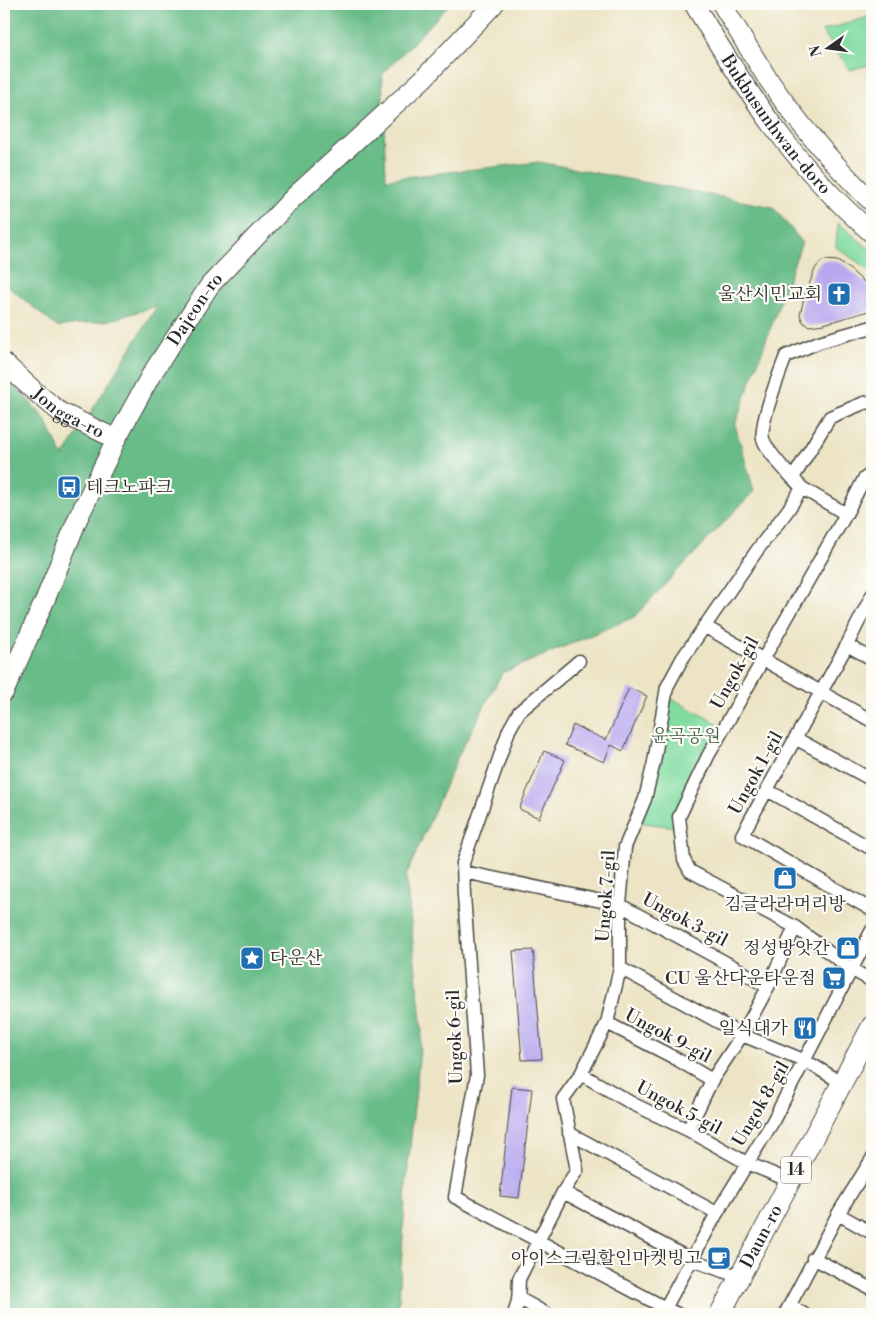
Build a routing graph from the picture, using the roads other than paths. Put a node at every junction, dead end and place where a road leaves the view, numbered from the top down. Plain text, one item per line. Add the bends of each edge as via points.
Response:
1 (494, 4) edge
2 (694, 4) edge
3 (722, 4) edge
4 (872, 202) edge
5 (872, 233) edge
6 (872, 327) edge
7 (4, 363) edge
8 (872, 402) edge
9 (116, 439) junction
10 (872, 473) edge
11 (793, 478) junction
12 (802, 488) junction
13 (846, 514) junction
14 (872, 595) edge
15 (704, 626) junction
16 (847, 645) junction
17 (763, 658) junction
18 (872, 659) edge
19 (580, 661) dead end
20 (820, 691) junction
21 (4, 692) edge
22 (872, 721) edge
23 (795, 738) junction
24 (872, 780) edge
25 (767, 790) junction
26 (872, 849) edge
27 (464, 872) junction
28 (620, 904) junction
29 (872, 910) edge
30 (796, 927) junction
31 (872, 930) edge
32 (620, 968) junction
33 (851, 969) junction
34 (872, 981) edge
35 (768, 987) junction
36 (607, 1023) junction
37 (872, 1026) edge
38 (742, 1035) junction
39 (806, 1061) junction
40 (581, 1074) junction
41 (712, 1080) junction
42 (842, 1083) junction
43 (688, 1130) junction
44 (570, 1133) junction
45 (872, 1159) edge
46 (747, 1163) junction
47 (790, 1181) junction
48 (563, 1192) junction
49 (717, 1213) junction
50 (838, 1214) junction
51 (872, 1233) edge
52 (538, 1242) junction
53 (813, 1258) junction
54 (692, 1260) junction
55 (740, 1277) junction
56 (872, 1289) edge
57 (520, 1299) junction
58 (787, 1310) edge
59 (664, 1311) edge
60 (514, 1314) edge
61 (548, 1314) edge
62 (678, 1314) edge
63 (720, 1314) edge
64 (804, 1314) edge

1 - 9 main road, Dajeon-ro via 423,78 295,196 210,285 151,375
2 - 5 main road, Bukbusunhwan-doro via 770,124 819,182
3 - 4 main road, Bukbusunhwan-doro via 790,109 821,148
6 - 11 street via 819,342 786,356 766,410 763,438 777,461
7 - 9 main road, Jongga-ro via 60,412
8 - 11 street via 830,417
9 - 21 main road, Dajeon-ro via 78,518
10 - 13 street, Ungok-gil via 864,479
11 - 12 street
12 - 13 street
12 - 15 street, Ungok 7-gil
13 - 17 street, Ungok-gil
14 - 16 street, Ungok 1-gil
15 - 17 street
15 - 28 street, Ungok 7-gil via 667,687 654,762 625,847
16 - 18 street
16 - 20 street, Ungok 1-gil
17 - 20 street
17 - 30 street, Ungok-gil via 708,756 679,817 684,860 690,871
19 - 27 street, Ungok 6-gil via 519,712 509,730 464,863
20 - 22 street
20 - 23 street, Ungok 1-gil
23 - 24 street
23 - 25 street, Ungok 1-gil
25 - 26 street
25 - 29 street, Ungok 1-gil via 742,834
27 - 28 street, Ungok 3-gil
27 - 52 street, Ungok 6-gil via 477,1075 455,1197
28 - 32 street, Ungok 7-gil
28 - 35 street, Ungok 3-gil
30 - 33 street, Ungok-gil
30 - 35 street, Ungok 9-gil
31 - 33 street, Ungok 8-gil
32 - 36 street, Ungok 7-gil
32 - 38 street
33 - 34 street, Ungok-gil
33 - 39 street, Ungok 8-gil
35 - 38 street, Ungok 9-gil
36 - 40 street, Ungok 7-gil
36 - 41 street, Ungok 9-gil
37 - 42 main road, Daun-ro / 14
38 - 39 street
38 - 41 street, Ungok 9-gil
39 - 42 street
39 - 46 street, Ungok 8-gil
40 - 43 street, Ungok 5-gil
40 - 44 street, Ungok 7-gil via 564,1099
41 - 43 street, Ungok 9-gil
42 - 47 main road, Daun-ro / 14
43 - 46 street, Ungok 5-gil
44 - 48 street, Ungok 7-gil via 577,1170
44 - 49 street
45 - 50 street
46 - 47 street, Ungok 5-gil
46 - 49 street, Ungok 8-gil
47 - 55 main road, Daun-ro / 14
48 - 52 street, Ungok 7-gil
48 - 54 street
49 - 54 street, Ungok 8-gil
50 - 51 street
50 - 53 street
52 - 57 street, Ungok 7-gil via 519,1278
52 - 59 street, Ungok 6-gil
53 - 56 street
53 - 58 street
54 - 55 street
54 - 59 street, Ungok 8-gil
55 - 63 main road, Daun-ro / 14
57 - 60 street, Ungok 7-gil
57 - 61 street
58 - 64 street
59 - 62 street, Ungok 6-gil

